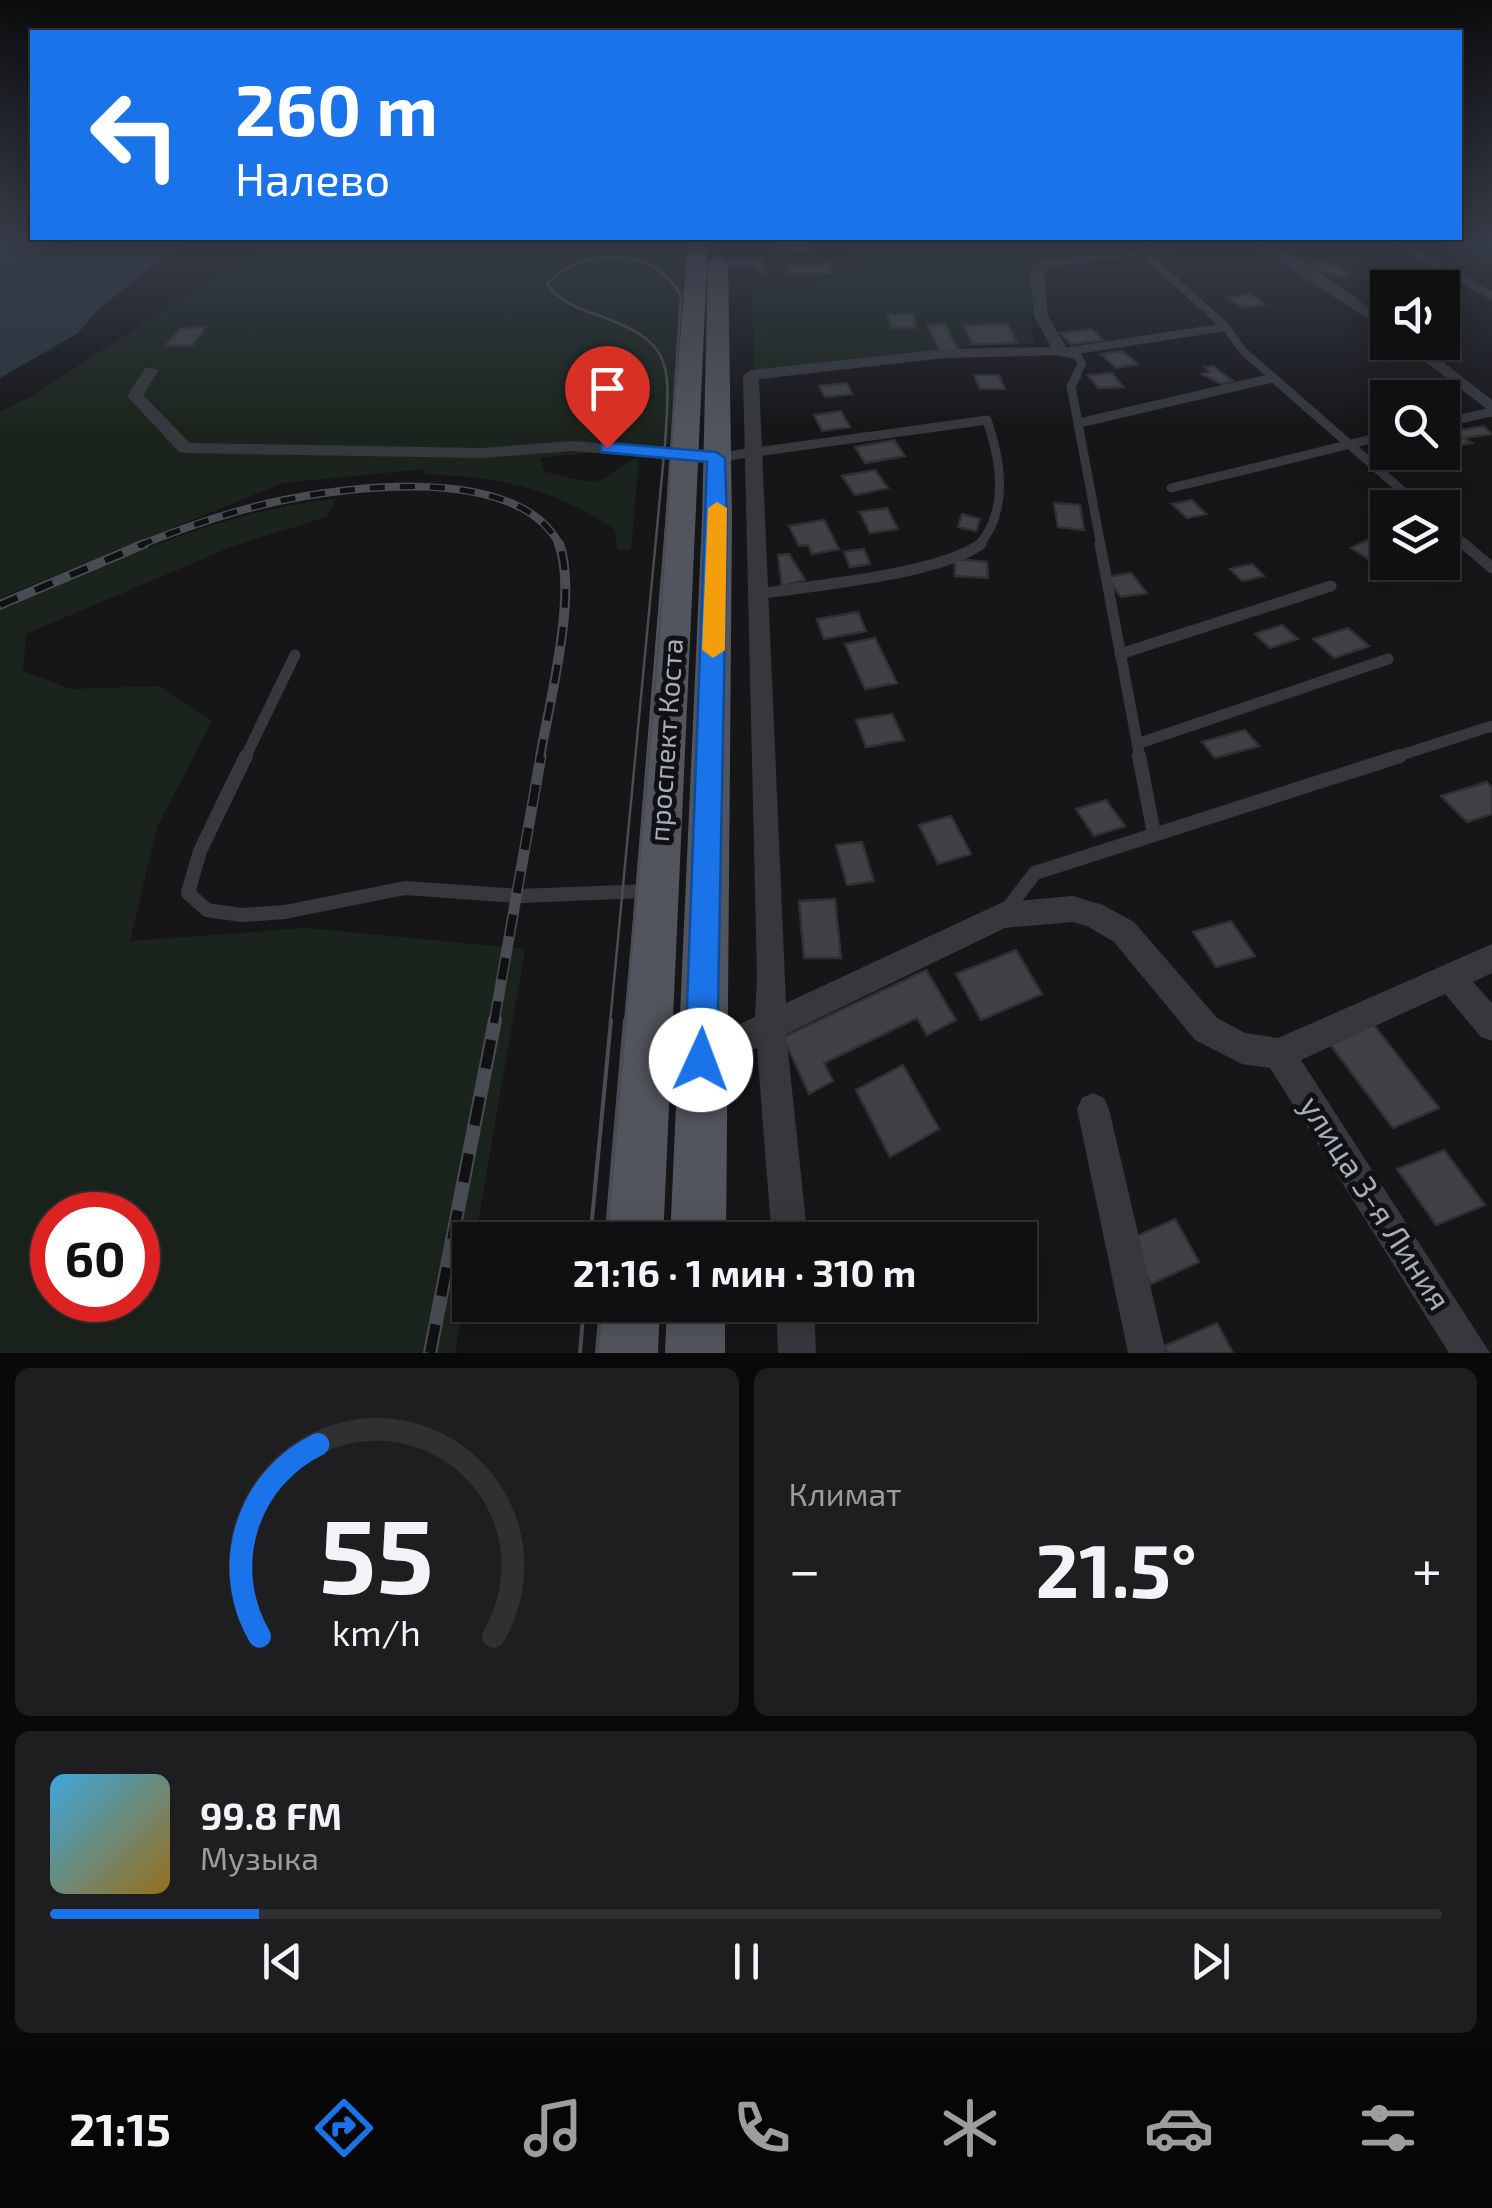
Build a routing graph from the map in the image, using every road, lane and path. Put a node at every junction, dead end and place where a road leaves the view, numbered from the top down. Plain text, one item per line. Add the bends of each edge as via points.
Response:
1 (704, 304) edge
2 (716, 304) edge
3 (1041, 304) edge
4 (1201, 304) edge
5 (1226, 326) junction
6 (1061, 352) junction
7 (1430, 360) edge
8 (152, 370) dead end
9 (1273, 378) junction
10 (1492, 410) edge
11 (1460, 418) edge
12 (1079, 423) junction
13 (1370, 439) edge
14 (1348, 444) junction
15 (717, 455) junction
16 (1171, 488) dead end
17 (1401, 490) edge
18 (1460, 540) edge
19 (1492, 568) edge
20 (1330, 586) dead end
21 (759, 594) junction
22 (1120, 654) junction
23 (295, 655) dead end
24 (1388, 660) dead end
25 (1492, 726) edge
26 (1137, 744) junction
27 (1154, 834) junction
28 (657, 891) junction
29 (1003, 914) junction
30 (1492, 958) edge
31 (1448, 976) junction
32 (770, 1024) junction
33 (1492, 1026) edge
34 (1279, 1054) junction
35 (701, 1060) junction
36 (1093, 1110) dead end
37 (636, 1222) edge
38 (698, 1222) edge
39 (788, 1222) edge
40 (630, 1322) edge
41 (696, 1322) edge
42 (796, 1322) edge
43 (628, 1353) edge
44 (695, 1353) edge
45 (798, 1353) edge
46 (1147, 1353) edge
47 (1472, 1353) edge

1 - 15 main road, проспект Коста
2 - 15 main road, проспект Коста
3 - 6 street
4 - 5 lane
5 - 6 lane
5 - 9 lane via 1230,338
6 - 12 lane via 1082,364 1072,386
6 - 15 street via 952,353 751,375
7 - 10 street
8 - 15 street via 135,396 185,448 481,453 573,446
9 - 12 lane
9 - 14 lane
10 - 11 lane
12 - 22 lane
13 - 14 lane
14 - 16 lane
14 - 17 lane
15 - 21 street
15 - 21 lane via 986,420 995,441 1001,478 988,534 978,548
15 - 28 main road, проспект Коста
15 - 35 main road, проспект Коста
18 - 19 lane
20 - 22 lane
21 - 32 street
22 - 26 lane
23 - 28 lane via 200,851 188,893 206,910 285,912 404,888 518,896
24 - 26 lane
25 - 27 lane
26 - 27 lane
27 - 29 lane via 1034,873
28 - 37 main road, проспект Коста
29 - 32 street
29 - 34 street via 1093,914 1124,932 1206,1029 1242,1048
30 - 31 street
31 - 33 street
31 - 34 street
32 - 35 street
32 - 39 street
34 - 47 street, улица 3-я Линия
35 - 38 main road, проспект Коста
36 - 46 street
40 - 43 main road
41 - 44 main road
42 - 45 street

